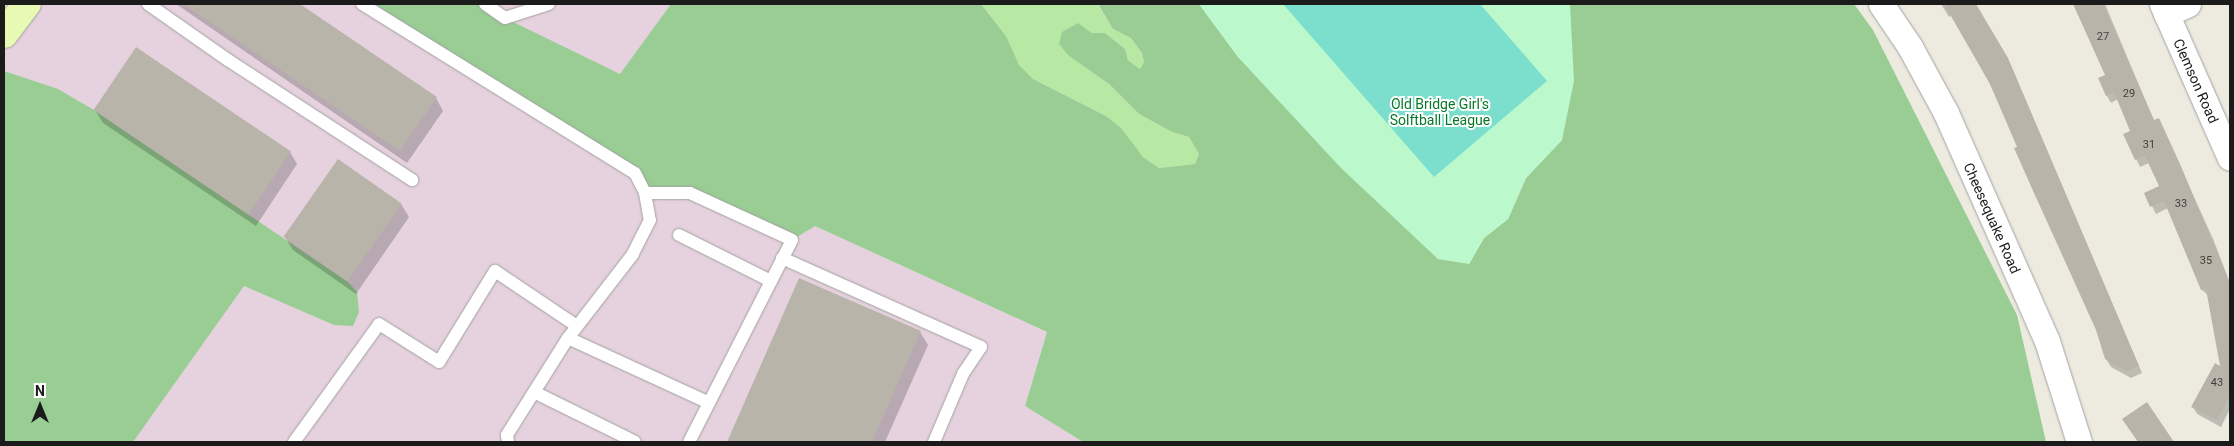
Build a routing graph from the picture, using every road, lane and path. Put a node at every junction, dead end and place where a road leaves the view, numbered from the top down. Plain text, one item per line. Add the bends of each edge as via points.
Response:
1 (27, 4) edge
2 (148, 4) edge
3 (362, 4) edge
4 (485, 4) edge
5 (549, 4) edge
6 (1881, 4) edge
7 (2172, 7) edge
8 (4, 34) edge
9 (2230, 158) edge
10 (412, 180) dead end
11 (645, 193) junction
12 (678, 234) dead end
13 (782, 258) junction
14 (771, 281) junction
15 (577, 326) junction
16 (568, 338) junction
17 (536, 393) junction
18 (709, 403) junction
19 (294, 442) edge
20 (508, 442) edge
21 (636, 442) edge
22 (689, 442) edge
23 (934, 442) edge
24 (2079, 442) edge

1 - 8 main road
2 - 10 lane
3 - 11 lane via 635,173
4 - 5 lane via 505,18
6 - 24 street, Cheesequake Road via 1910,47 1950,122 2046,341
7 - 9 street, Clemson Road
11 - 13 lane via 690,193 784,236 792,240
11 - 15 lane via 650,220 633,254
12 - 14 lane
13 - 14 lane
13 - 23 lane via 981,347 963,374
14 - 18 lane
15 - 16 lane
15 - 19 lane via 495,271 439,362 379,324
16 - 17 lane
16 - 18 lane
17 - 20 lane via 507,435
17 - 21 lane
18 - 22 lane

